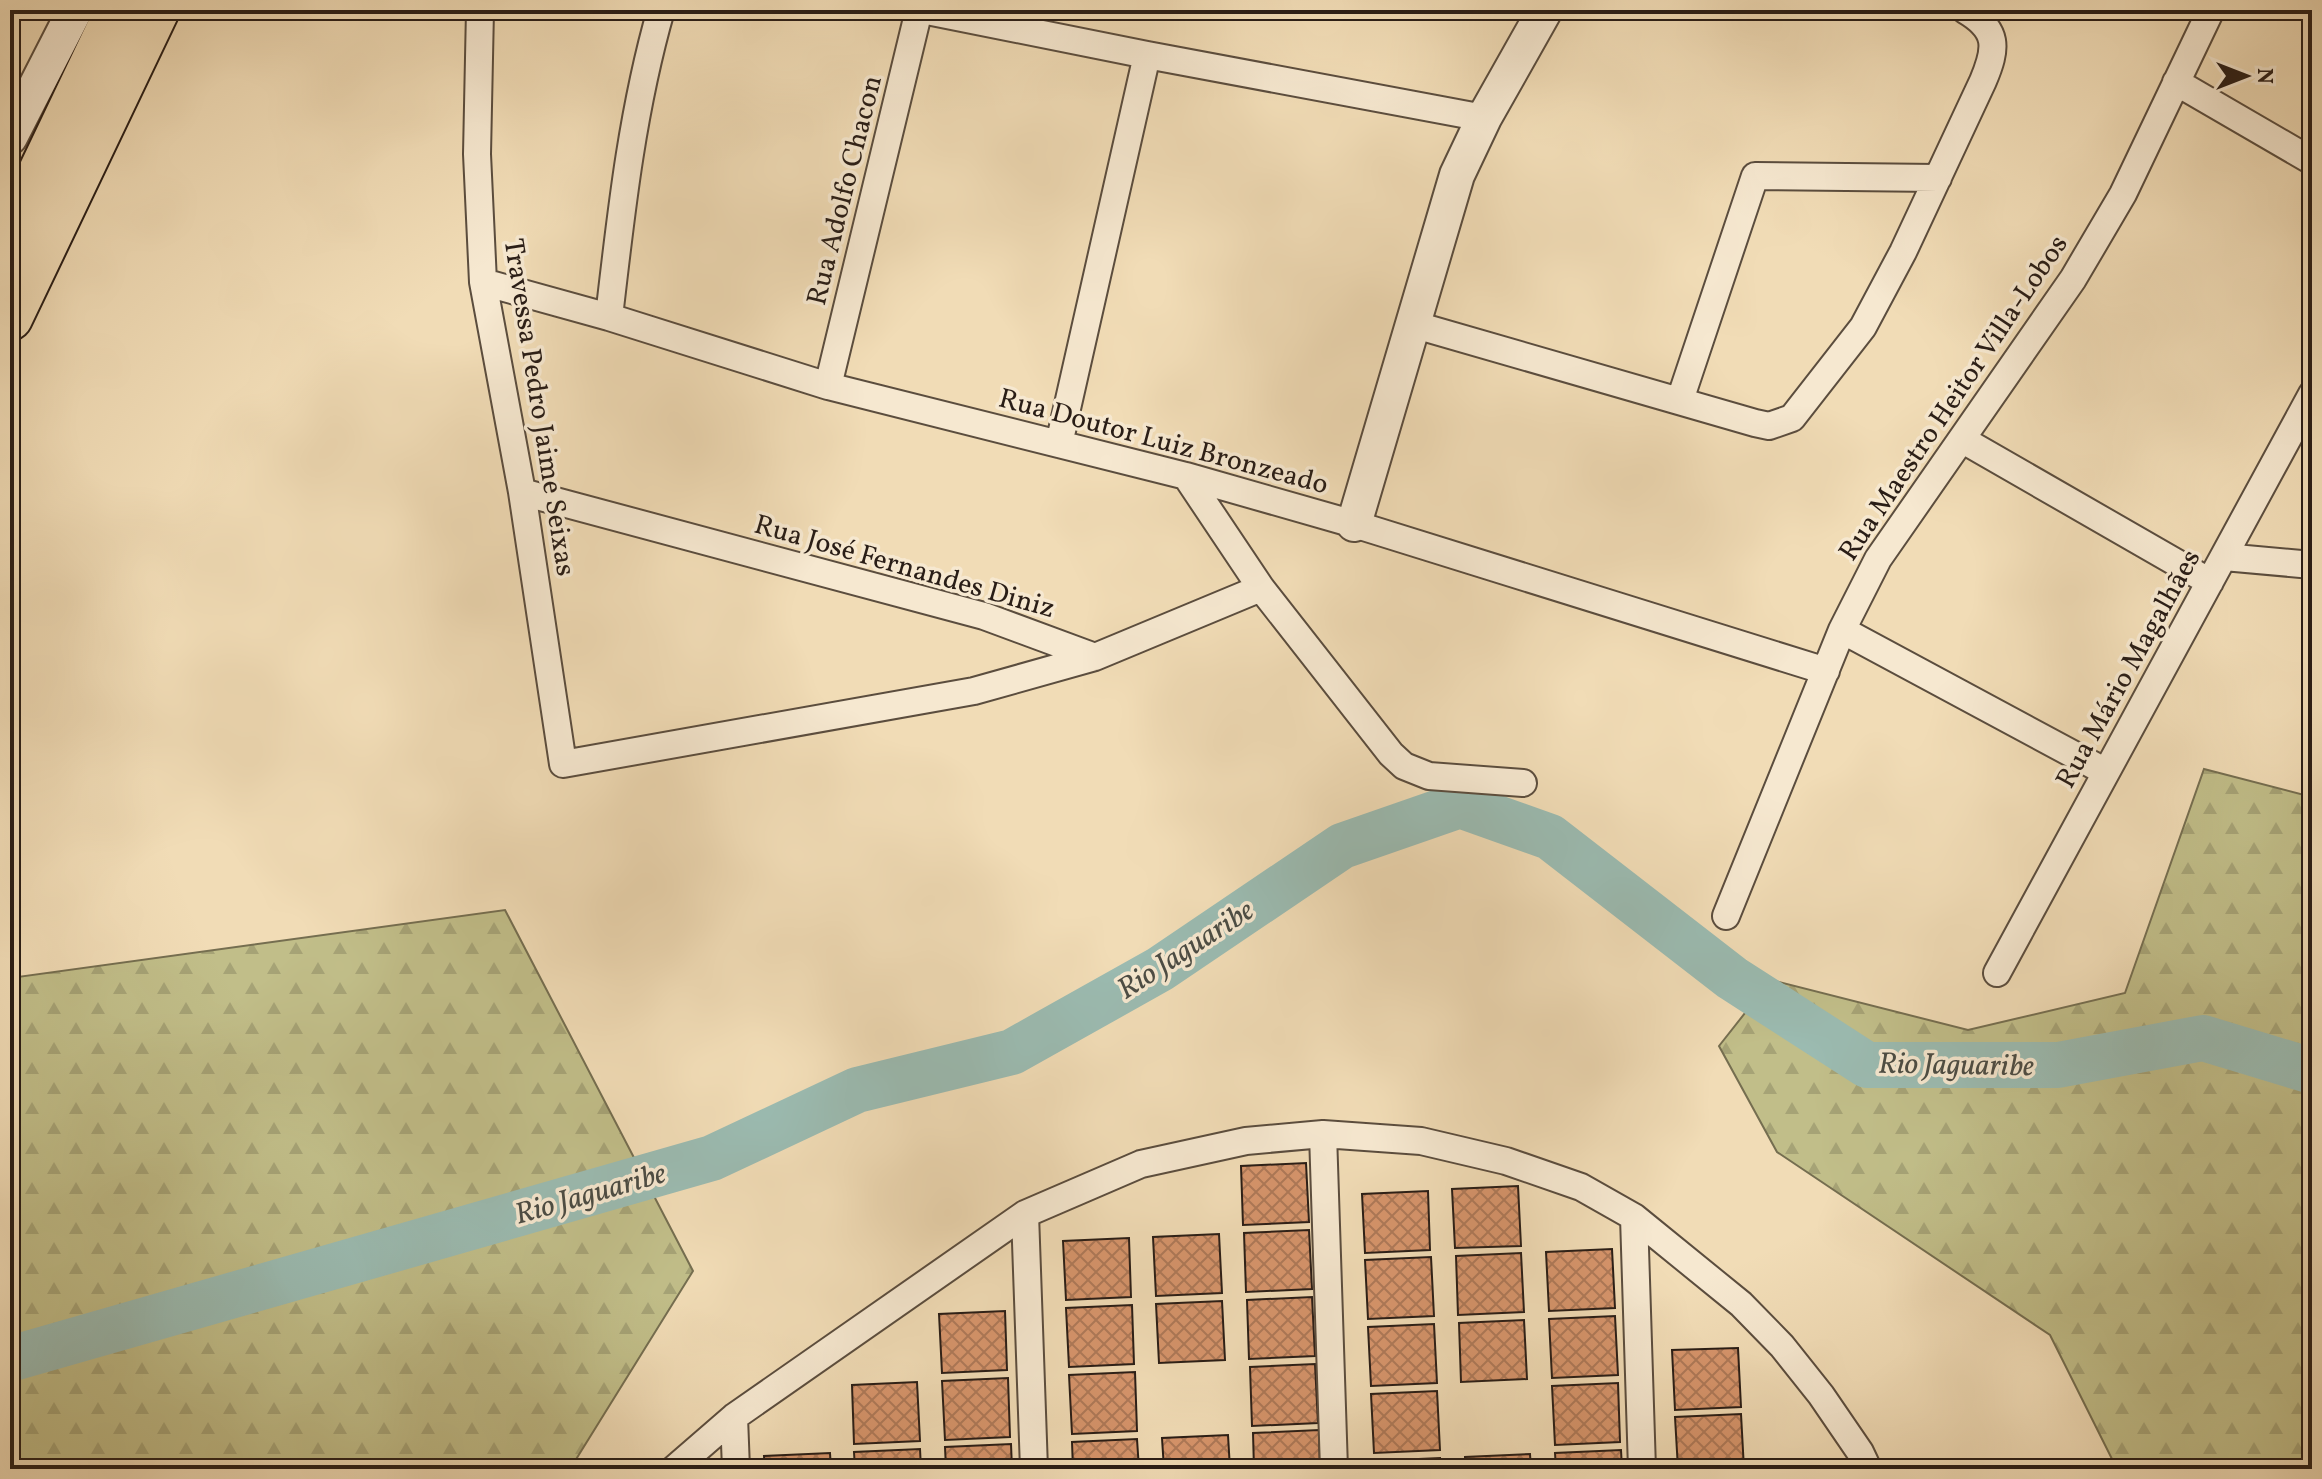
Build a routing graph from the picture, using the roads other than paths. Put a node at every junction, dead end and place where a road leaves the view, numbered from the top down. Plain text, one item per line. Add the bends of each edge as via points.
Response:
1 (75, 10) edge
2 (118, 10) edge
3 (157, 10) edge
4 (480, 10) edge
5 (661, 10) edge
6 (921, 10) edge
7 (1545, 10) edge
8 (1965, 10) edge
9 (2211, 10) edge
10 (1147, 55) junction
11 (2176, 82) junction
12 (1484, 118) junction
13 (10, 137) edge
14 (2312, 161) edge
15 (1938, 178) junction
16 (10, 236) edge
17 (483, 282) junction
18 (609, 317) junction
19 (10, 318) edge
20 (1412, 324) junction
21 (828, 386) junction
22 (2312, 394) edge
23 (1680, 400) junction
24 (1963, 440) junction
25 (1059, 444) junction
26 (1186, 476) junction
27 (522, 492) junction
28 (1354, 524) junction
29 (2224, 557) junction
30 (2312, 565) edge
31 (2210, 582) junction
32 (1261, 588) junction
33 (1842, 630) junction
34 (1095, 657) junction
35 (1826, 671) junction
36 (2106, 772) junction
37 (1523, 783) dead end
38 (1726, 916) dead end
39 (1997, 973) dead end
40 (1323, 1134) junction
41 (1025, 1214) junction
42 (1634, 1217) junction
43 (734, 1417) junction
44 (674, 1469) edge
45 (736, 1469) edge
46 (1034, 1469) edge
47 (1334, 1469) edge
48 (1642, 1469) edge
49 (1868, 1469) edge

1 - 13 street
2 - 16 highway
3 - 19 highway
4 - 17 street, Travessa Pedro Jaime Seixas via 477,154
5 - 18 street via 631,136
6 - 10 street
6 - 21 street, Rua Adolfo Chacon
7 - 12 street
8 - 15 street via 1989,30 1994,44 1983,81
9 - 11 street, Rua Maestro Heitor Villa-Lobos
10 - 12 street
10 - 25 street
11 - 14 street
11 - 24 street, Rua Maestro Heitor Villa-Lobos via 2123,194 2073,279
12 - 20 street via 1457,175
15 - 23 street via 1880,300 1792,418 1769,426
15 - 23 street via 1755,176
17 - 18 street, Rua Doutor Luiz Bronzeado
17 - 27 street, Travessa Pedro Jaime Seixas
18 - 21 street, Rua Doutor Luiz Bronzeado
20 - 23 street
20 - 28 street
21 - 25 street, Rua Doutor Luiz Bronzeado
22 - 29 street, Rua Mário Magalhães
24 - 31 street
24 - 33 street, Rua Maestro Heitor Villa-Lobos via 1878,559
25 - 26 street, Rua Doutor Luiz Bronzeado
26 - 28 street, Rua Doutor Luiz Bronzeado
26 - 32 street
27 - 34 street, Rua José Fernandes Diniz via 984,616
27 - 34 street, Travessa Pedro Jaime Seixas via 563,764 974,691
28 - 35 street, Rua Doutor Luiz Bronzeado
29 - 30 street
29 - 31 street, Rua Mário Magalhães
31 - 36 street, Rua Mário Magalhães
32 - 34 street
32 - 37 street via 1404,766 1429,776
33 - 35 street, Rua Maestro Heitor Villa-Lobos
33 - 36 street
35 - 38 street, Rua Maestro Heitor Villa-Lobos
36 - 39 street, Rua Mário Magalhães
40 - 41 street via 1246,1141 1141,1164
40 - 42 street via 1421,1141 1506,1161 1581,1187
40 - 47 street
41 - 43 street
41 - 46 street
42 - 48 street
42 - 49 street via 1741,1304 1782,1346
43 - 44 street
43 - 45 street

